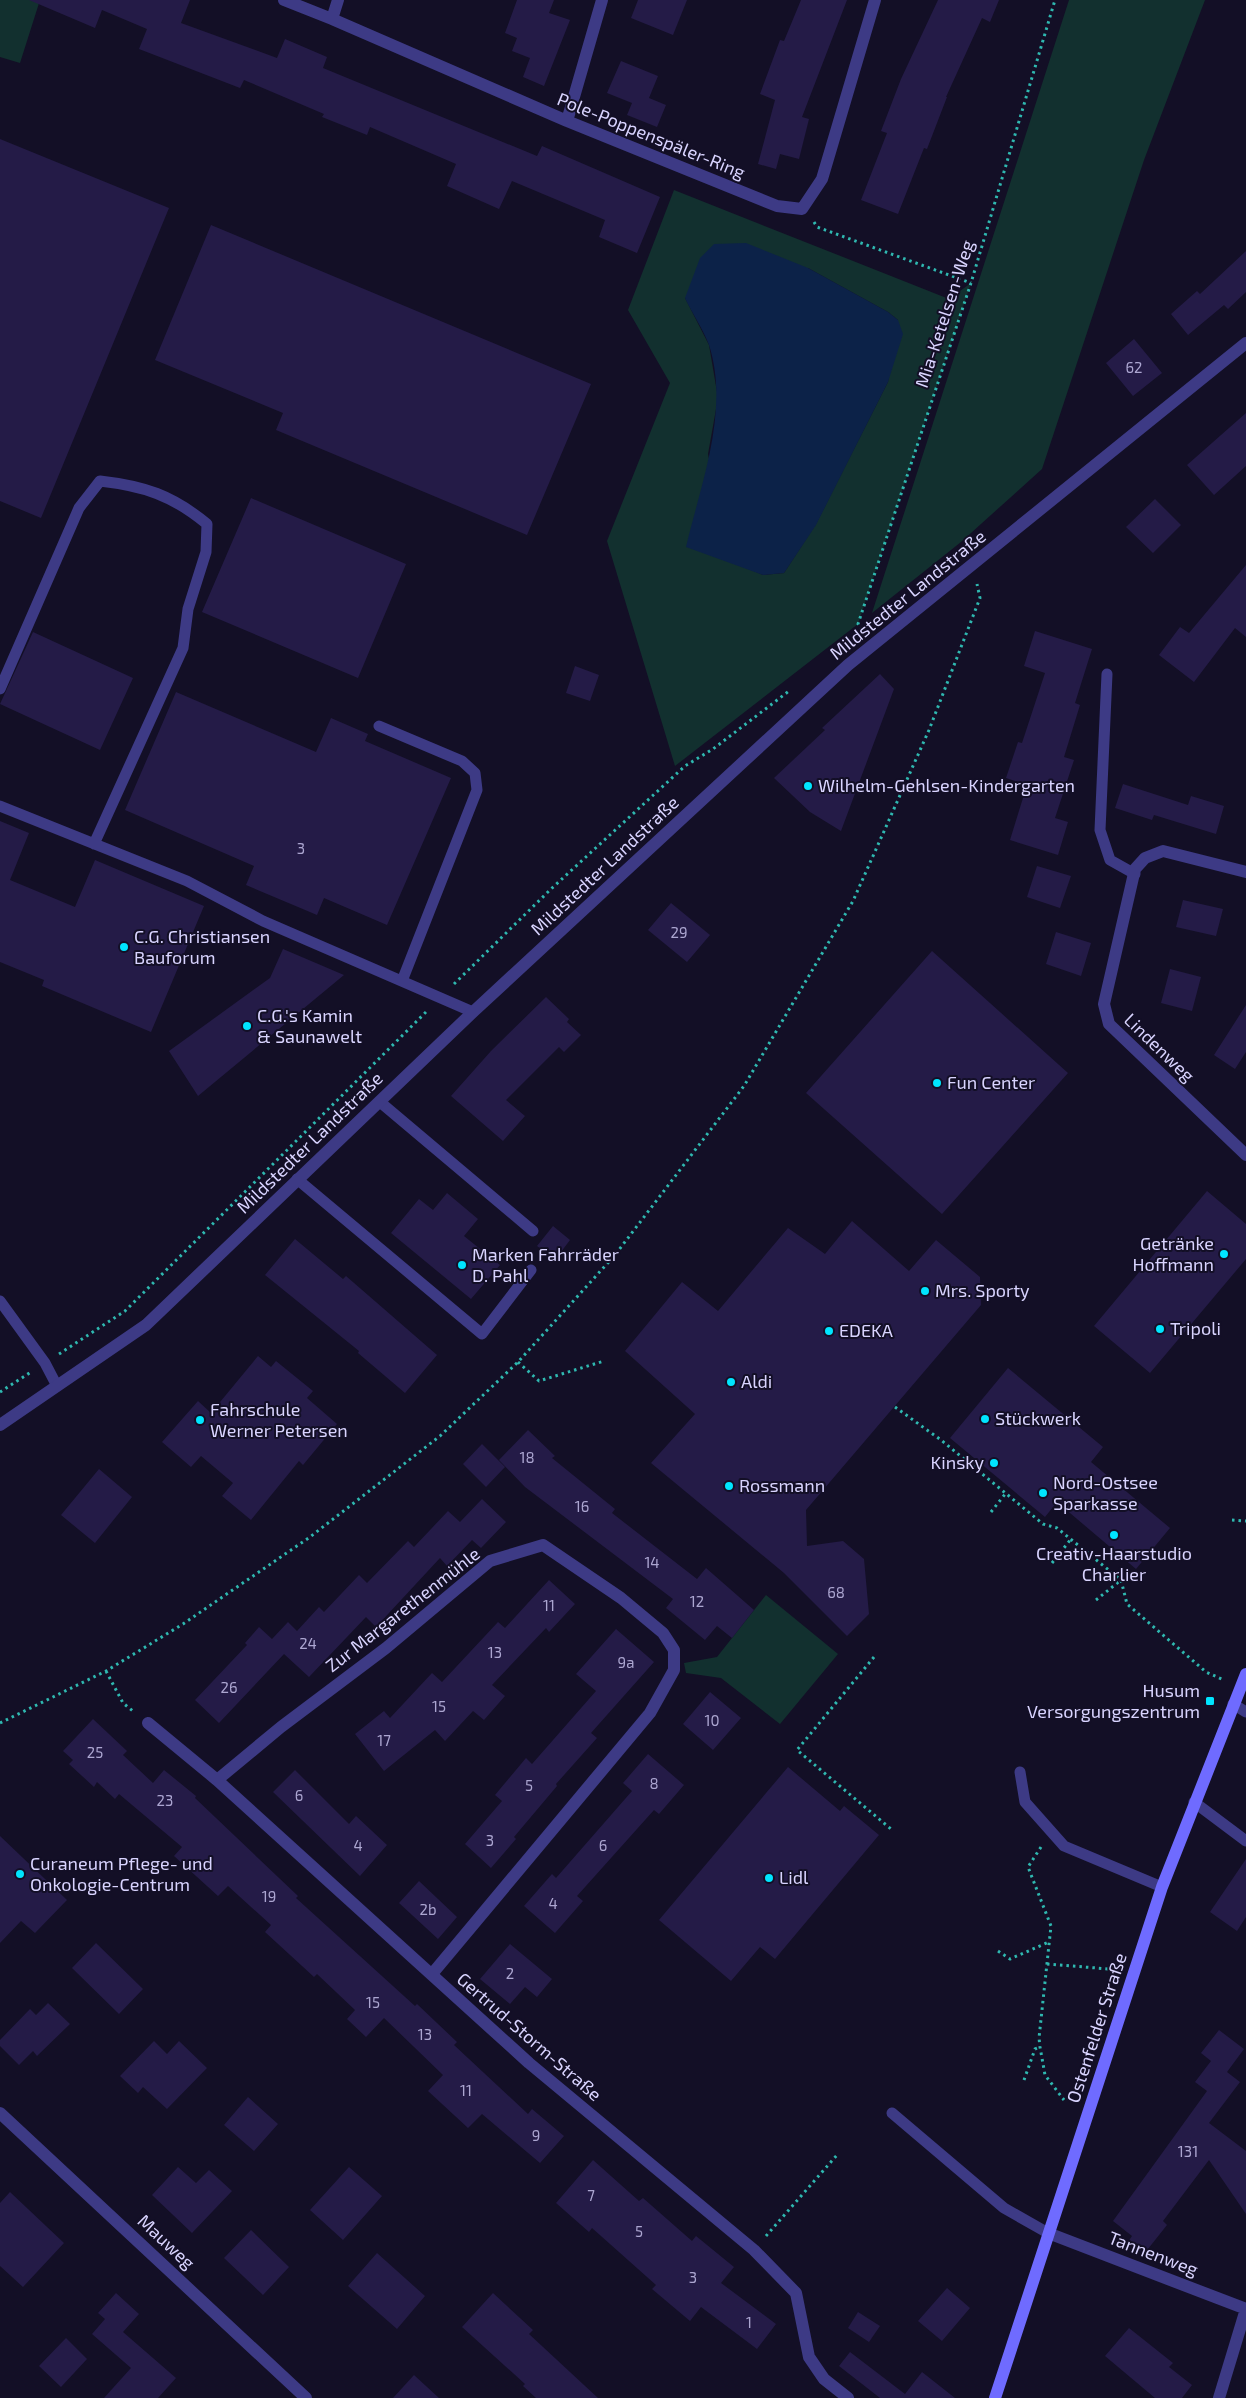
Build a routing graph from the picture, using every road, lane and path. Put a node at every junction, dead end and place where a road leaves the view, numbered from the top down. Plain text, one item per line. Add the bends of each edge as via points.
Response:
1 (284, 0) edge
2 (338, 0) edge
3 (602, 0) edge
4 (875, 0) edge
5 (1056, 0) edge
6 (332, 18) junction
7 (567, 121) junction
8 (802, 209) junction
9 (971, 283) junction
10 (1246, 343) edge
11 (969, 569) junction
12 (865, 633) dead end
13 (1107, 674) dead end
14 (0, 689) edge
15 (379, 726) dead end
16 (0, 806) edge
17 (94, 844) junction
18 (1246, 872) edge
19 (1135, 874) junction
20 (402, 982) junction
21 (473, 1012) junction
22 (380, 1102) junction
23 (1246, 1154) edge
24 (298, 1179) junction
25 (533, 1231) dead end
26 (531, 1270) dead end
27 (0, 1301) edge
28 (604, 1361) dead end
29 (518, 1362) junction
30 (58, 1386) junction
31 (895, 1407) dead end
32 (0, 1425) edge
33 (1006, 1493) junction
34 (991, 1512) dead end
35 (1232, 1520) dead end
36 (1246, 1521) edge
37 (1072, 1539) junction
38 (1052, 1563) dead end
39 (1121, 1580) junction
40 (1096, 1600) dead end
41 (874, 1657) dead end
42 (106, 1671) junction
43 (1246, 1674) edge
44 (1240, 1688) junction
45 (1233, 1704) junction
46 (1246, 1712) edge
47 (0, 1723) edge
48 (148, 1724) joint
49 (1020, 1772) dead end
50 (217, 1780) junction
51 (1194, 1802) junction
52 (891, 1829) dead end
53 (1052, 1832) junction
54 (1246, 1841) edge
55 (1162, 1887) junction
56 (1049, 1942) junction
57 (998, 1951) dead end
58 (1047, 1964) junction
59 (1109, 1969) dead end
60 (432, 1974) junction
61 (1040, 2047) junction
62 (1024, 2080) dead end
63 (1064, 2100) dead end
64 (0, 2113) edge
65 (892, 2113) dead end
66 (837, 2155) dead end
67 (1048, 2233) junction
68 (766, 2236) dead end
69 (1246, 2309) edge
70 (306, 2398) edge
71 (848, 2398) edge
72 (995, 2398) edge
73 (1219, 2398) edge

1 - 6 street, Pole-Poppenspäler-Ring
2 - 6 street
3 - 7 street
4 - 8 street via 822,179
5 - 9 path, Mia-Ketelsen-Weg
6 - 7 street, Pole-Poppenspäler-Ring
7 - 8 street, Pole-Poppenspäler-Ring via 777,206
8 - 9 path via 817,226
9 - 12 path, Mia-Ketelsen-Weg via 858,624
10 - 11 street, Mildstedter Landstraße
11 - 21 street, Mildstedter Landstraße via 848,665
11 - 29 path via 974,574 980,598 929,730 853,901 744,1086 615,1255
13 - 19 lane via 1100,830 1110,860
14 - 17 lane via 79,508 100,481 134,485 184,506 207,524 206,552 188,609 183,648
15 - 20 lane via 462,761 475,773 477,790
16 - 17 lane
17 - 20 lane via 187,881 262,921
18 - 19 street, Lindenweg via 1163,851 1144,858
19 - 23 street, Lindenweg via 1104,1004 1109,1024
20 - 21 lane
21 - 22 street, Mildstedter Landstraße
22 - 24 street, Mildstedter Landstraße
22 - 25 lane
24 - 26 lane via 482,1334
24 - 30 street, Mildstedter Landstraße via 146,1325
27 - 30 lane
28 - 29 path via 539,1380
29 - 42 path via 440,1436 310,1537 183,1624
30 - 32 street, Mildstedter Landstraße
31 - 33 path
33 - 34 path
33 - 37 path via 1043,1524 1057,1528
35 - 36 path
37 - 38 path
37 - 39 path
39 - 40 path
39 - 44 path via 1127,1604 1206,1672
41 - 52 path via 797,1750
42 - 47 path
42 - 48 path via 123,1703
43 - 44 main road, Ostenfelder Straße
44 - 45 main road, Ostenfelder Straße
45 - 46 lane
45 - 51 main road, Ostenfelder Straße
48 - 50 street, Gertrud-Storm-Straße
49 - 53 lane via 1025,1802
50 - 60 street, Gertrud-Storm-Straße
50 - 60 street, Zur Margarethenmühle via 386,1648 490,1561 543,1545 621,1598 663,1633 674,1650 674,1670 650,1713
51 - 54 lane
51 - 55 main road, Ostenfelder Straße
53 - 55 lane via 1064,1846
53 - 56 path via 1028,1867 1051,1926
55 - 67 main road, Ostenfelder Straße
56 - 57 path via 1010,1959
56 - 58 path
58 - 59 path
58 - 61 path
60 - 71 street, Gertrud-Storm-Straße via 529,2062 754,2250 796,2293 809,2357 824,2379
61 - 62 path via 1035,2049
61 - 63 path via 1045,2075
64 - 70 street, Mauweg
65 - 67 lane via 1004,2208
66 - 68 path
67 - 69 street, Tannenweg
67 - 72 main road, Ostenfelder Straße
69 - 73 street

